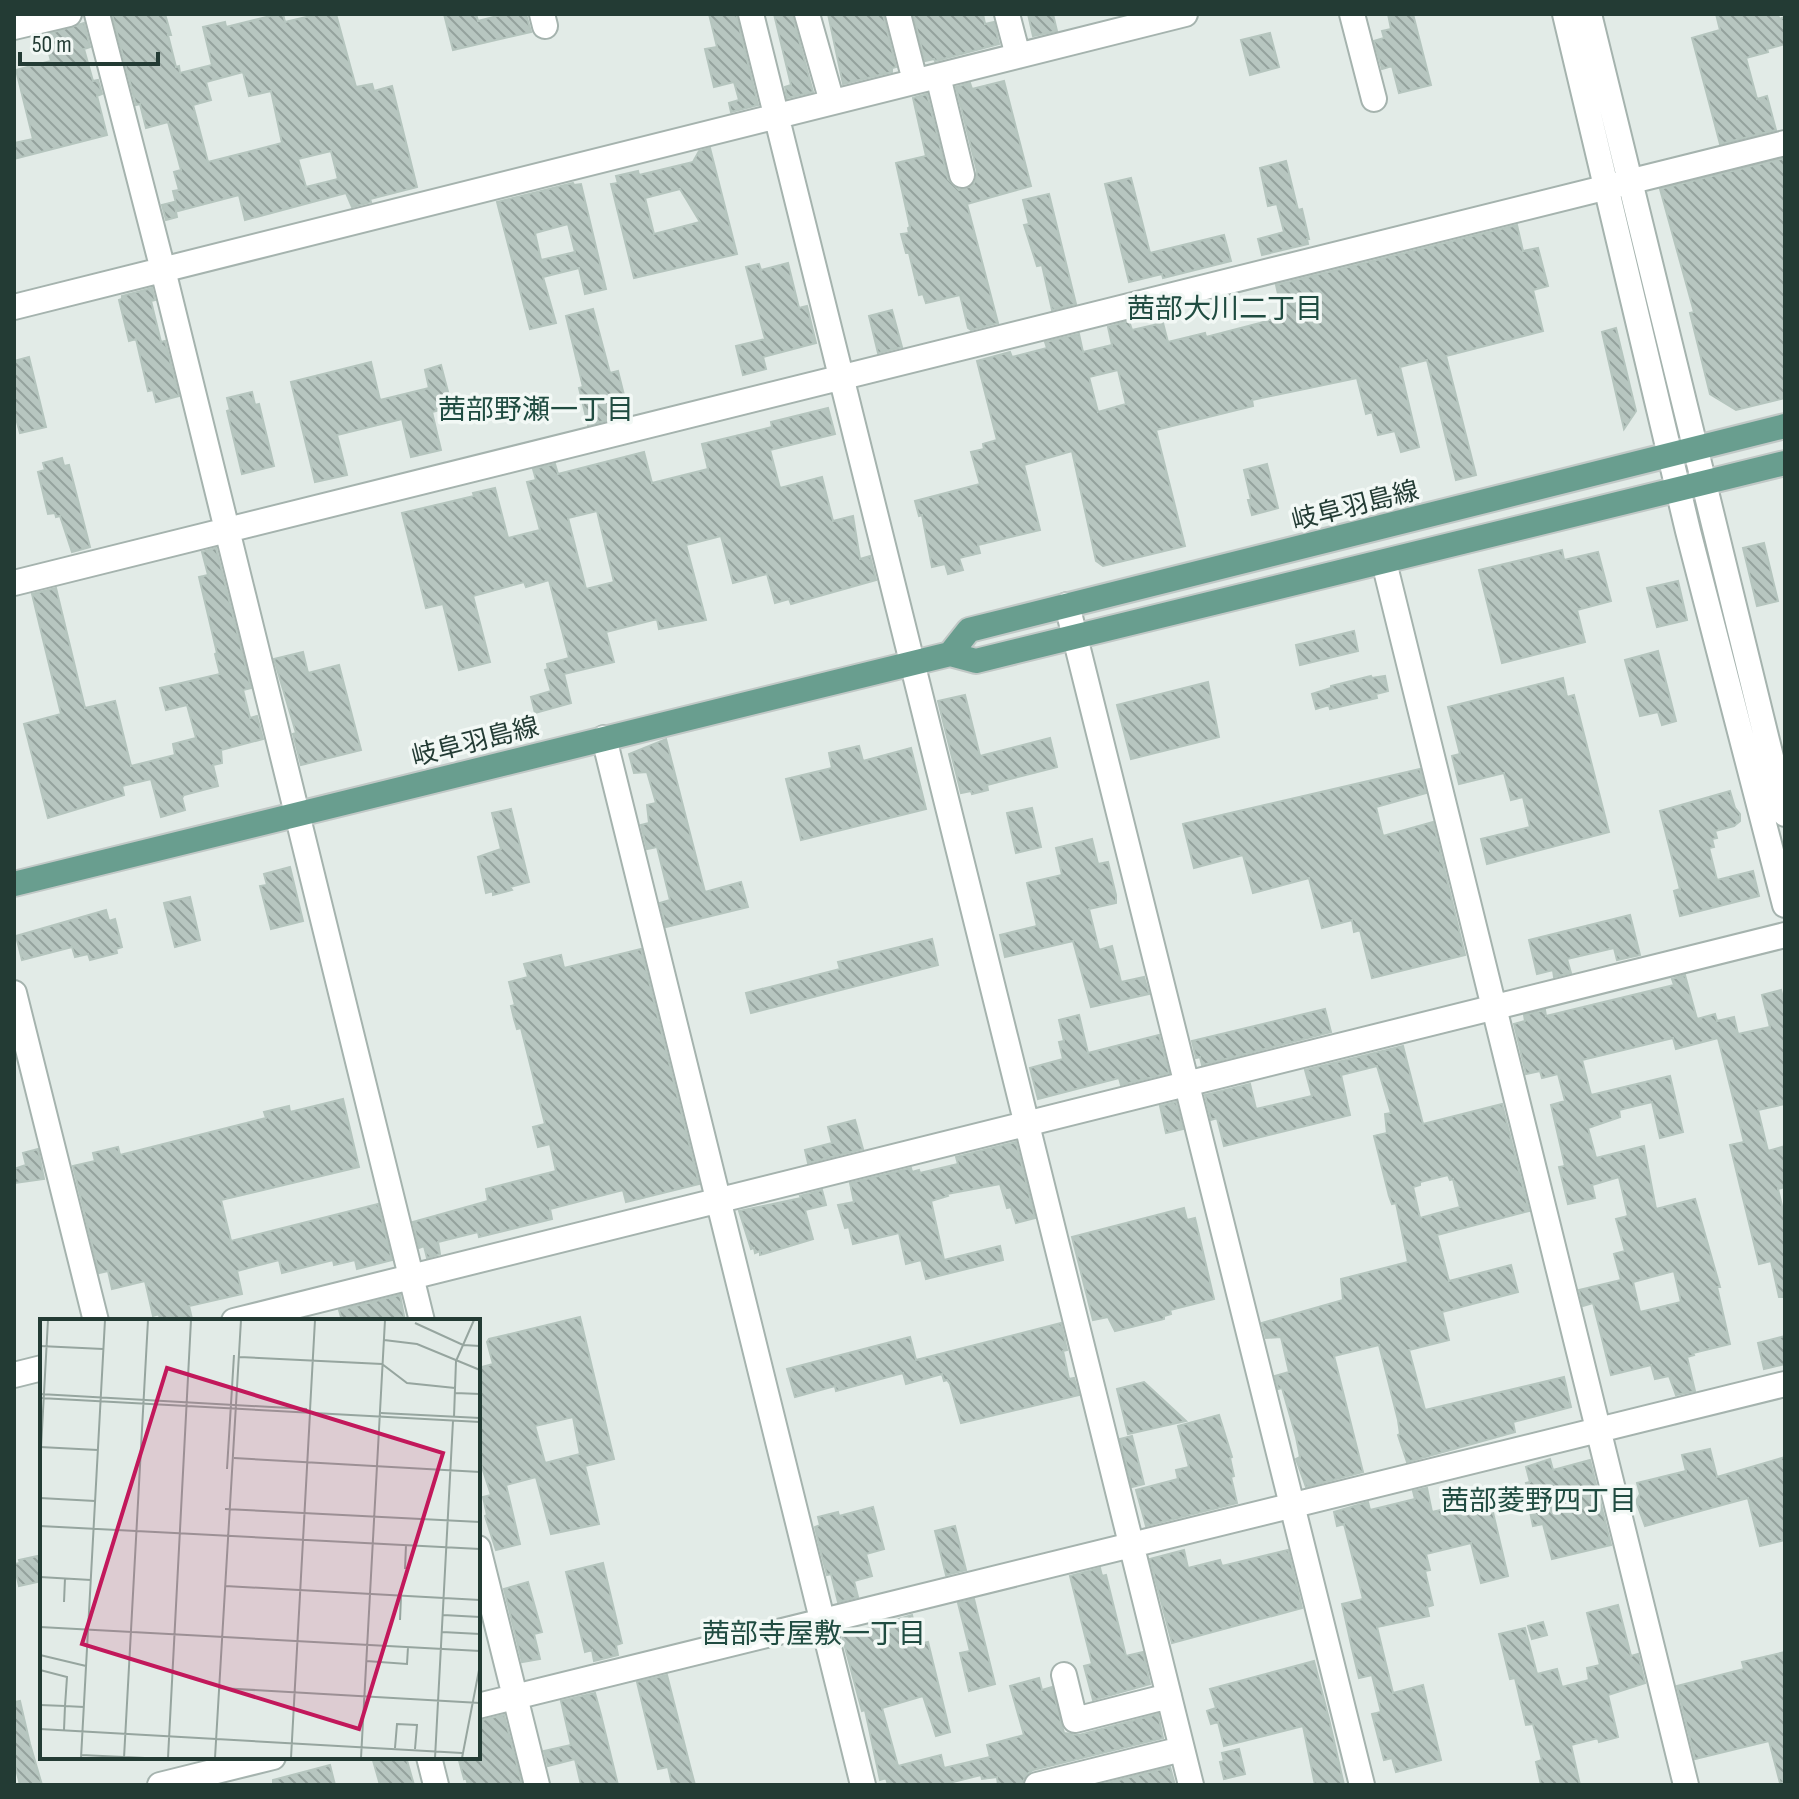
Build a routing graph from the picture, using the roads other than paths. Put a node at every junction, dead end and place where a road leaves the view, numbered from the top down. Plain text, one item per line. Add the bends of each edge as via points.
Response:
1 (69, 14) edge
2 (97, 14) edge
3 (751, 14) edge
4 (807, 14) edge
5 (898, 14) edge
6 (1007, 14) edge
7 (1185, 14) edge
8 (1352, 14) edge
9 (1565, 14) edge
10 (1589, 14) edge
11 (1149, 18) edge
12 (14, 27) edge
13 (1018, 56) junction
14 (926, 78) junction
15 (1374, 99) dead end
16 (832, 102) junction
17 (777, 116) junction
18 (1785, 143) edge
19 (962, 175) dead end
20 (1630, 181) junction
21 (1606, 187) junction
22 (163, 270) junction
23 (14, 307) edge
24 (841, 377) junction
25 (1785, 426) edge
26 (1696, 450) junction
27 (1671, 456) junction
28 (1785, 463) edge
29 (1704, 484) junction
30 (1679, 490) junction
31 (227, 530) junction
32 (1384, 562) junction
33 (14, 583) edge
34 (1067, 605) junction
35 (1075, 637) junction
36 (950, 654) junction
37 (911, 664) junction
38 (604, 738) junction
39 (297, 813) junction
40 (1785, 814) edge
41 (14, 884) edge
42 (1785, 905) edge
43 (1785, 935) edge
44 (14, 993) edge
45 (1495, 1007) junction
46 (1186, 1085) junction
47 (1027, 1123) junction
48 (720, 1201) junction
49 (412, 1278) junction
50 (96, 1319) edge
51 (242, 1319) edge
52 (422, 1319) edge
53 (40, 1368) edge
54 (14, 1375) edge
55 (1785, 1384) edge
56 (1599, 1429) junction
57 (1292, 1504) junction
58 (1131, 1544) junction
59 (480, 1556) edge
60 (823, 1621) junction
61 (1064, 1675) dead end
62 (1169, 1696) junction
63 (515, 1697) junction
64 (480, 1706) edge
65 (1182, 1749) junction
66 (264, 1759) edge
67 (430, 1759) edge
68 (207, 1772) edge
69 (160, 1785) edge
70 (436, 1785) edge
71 (537, 1785) edge
72 (863, 1785) edge
73 (1037, 1785) edge
74 (1191, 1785) edge
75 (1362, 1785) edge
76 (1686, 1785) edge

1 - 12 street
2 - 22 street
3 - 17 street
4 - 16 street
5 - 14 street
6 - 13 street
7 - 11 street
8 - 15 street
9 - 21 street
10 - 20 street
11 - 13 street
13 - 14 street
14 - 16 street
14 - 19 street
16 - 17 street
17 - 22 street
17 - 24 street
18 - 20 street
20 - 21 street
20 - 26 street
21 - 24 street
21 - 27 street
22 - 23 street
22 - 31 street
24 - 31 street
24 - 37 street
25 - 26 main road, 岐阜羽島線
26 - 27 main road, 岐阜羽島線
26 - 29 street
27 - 30 street
27 - 34 main road, 岐阜羽島線
28 - 29 main road, 岐阜羽島線
29 - 30 main road, 岐阜羽島線
29 - 40 street
30 - 32 main road, 岐阜羽島線
30 - 42 street
31 - 33 street
31 - 39 street
32 - 35 main road, 岐阜羽島線
32 - 45 street
34 - 35 street
34 - 36 main road, 岐阜羽島線 via 969,630
35 - 36 main road, 岐阜羽島線 via 976,661
35 - 46 street
36 - 37 main road, 岐阜羽島線
37 - 38 main road, 岐阜羽島線
37 - 47 street
38 - 39 main road, 岐阜羽島線
38 - 48 street
39 - 41 main road, 岐阜羽島線
39 - 49 street
43 - 45 street
44 - 50 street
45 - 46 street
45 - 56 street
46 - 47 street
46 - 57 street
47 - 48 street
47 - 58 street
48 - 49 street
48 - 60 street
49 - 51 street
49 - 52 street
53 - 54 street
55 - 56 street
56 - 57 street
56 - 76 street
57 - 58 street
57 - 75 street
58 - 60 street
58 - 62 street
59 - 63 street
60 - 63 street
60 - 72 street
61 - 62 street via 1075,1720
62 - 65 street
63 - 64 street
63 - 71 street
65 - 73 street
65 - 74 street
66 - 68 street
67 - 70 street
68 - 69 street

